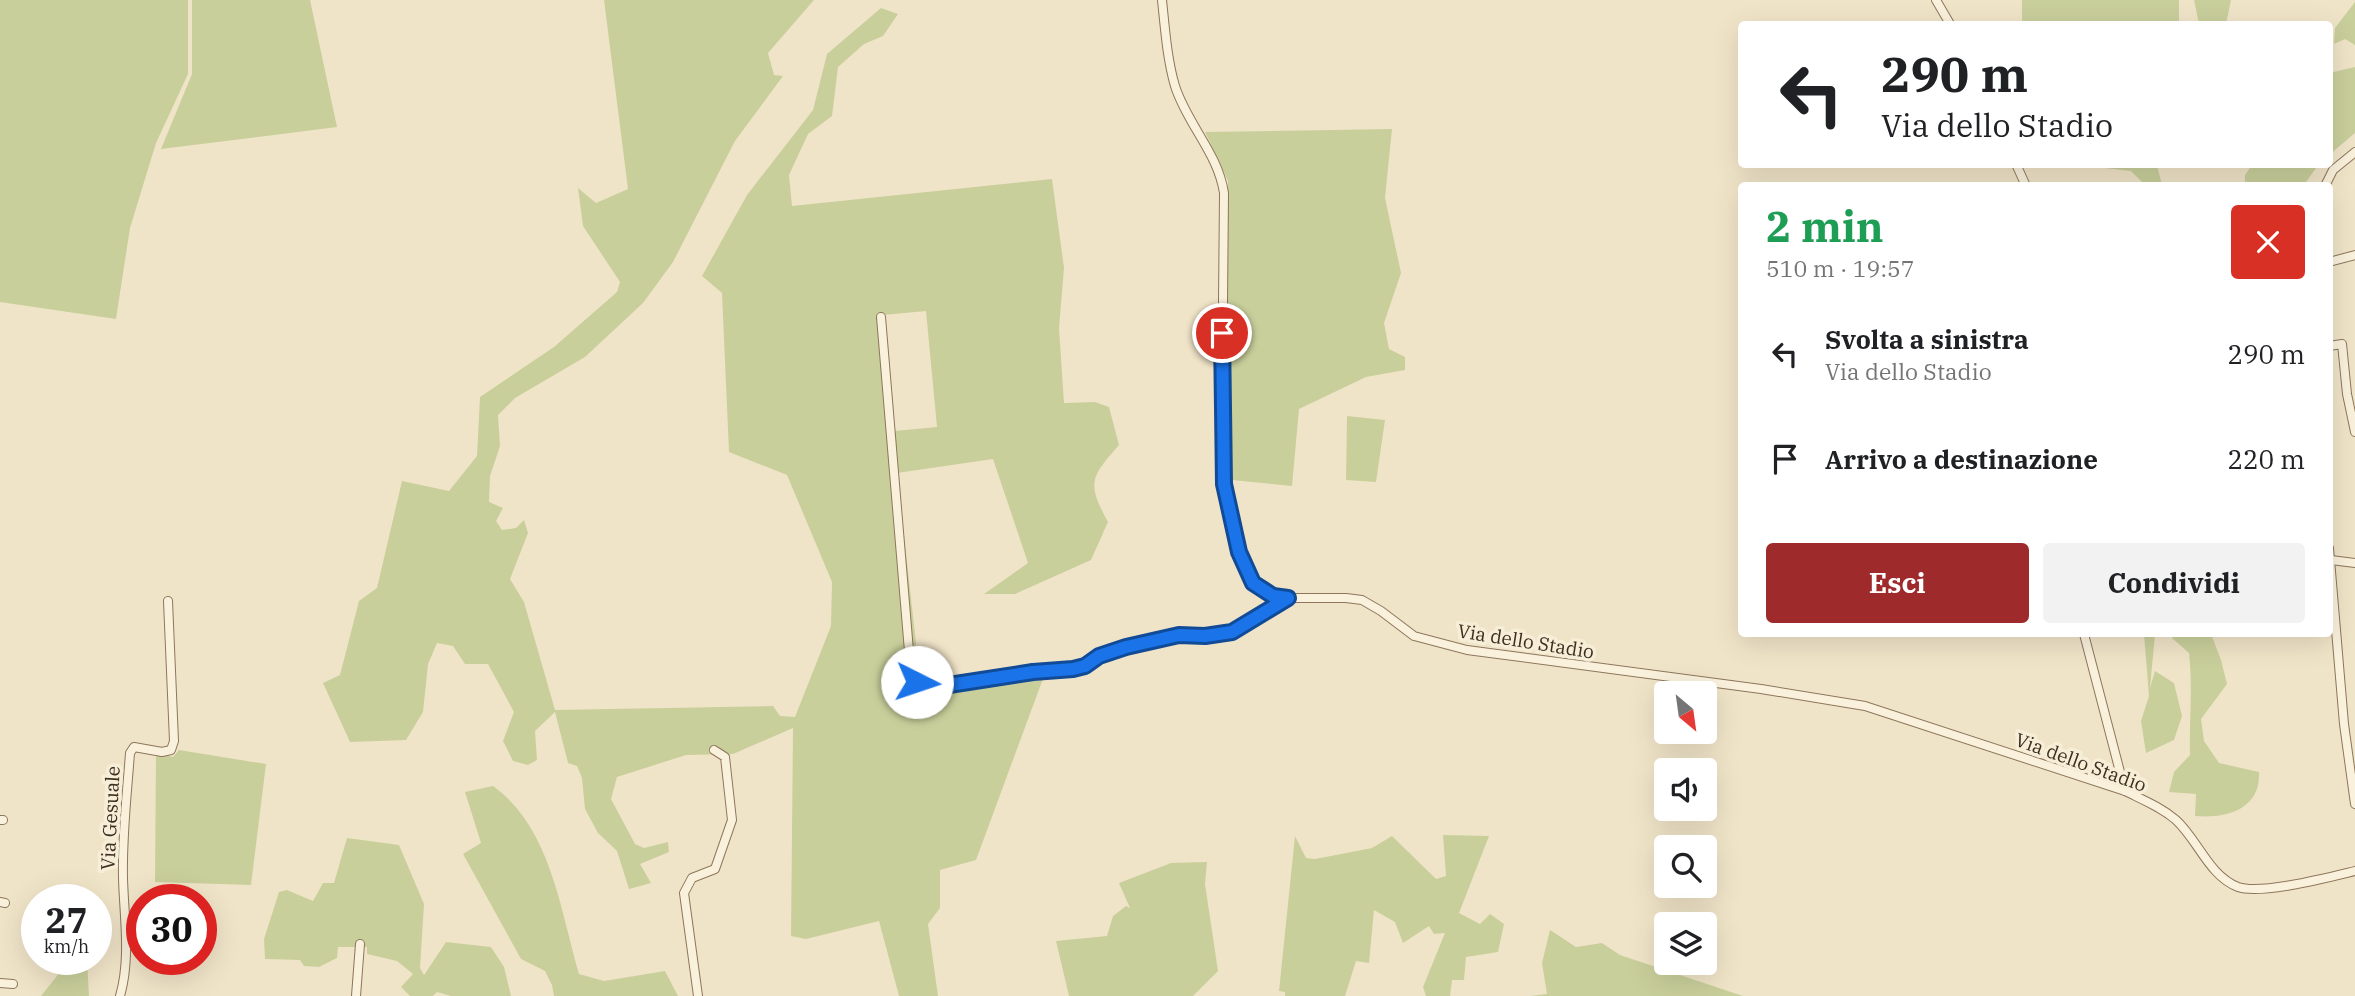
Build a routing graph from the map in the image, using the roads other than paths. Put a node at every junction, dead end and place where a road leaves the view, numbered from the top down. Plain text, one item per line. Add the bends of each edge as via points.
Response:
1 (1162, 0) edge
2 (1936, 0) edge
3 (1948, 21) edge
4 (2355, 152) edge
5 (2327, 182) edge
6 (2355, 255) edge
7 (2333, 261) edge
8 (881, 317) dead end
9 (2333, 345) edge
10 (2351, 393) edge
11 (2355, 432) edge
12 (2333, 560) edge
13 (2355, 563) edge
14 (2333, 585) edge
15 (1288, 598) junction
16 (168, 601) dead end
17 (2085, 637) edge
18 (715, 750) dead end
19 (2125, 791) junction
20 (2355, 804) edge
21 (2355, 871) edge
22 (360, 944) dead end
23 (0, 983) edge
24 (13, 984) dead end
25 (120, 996) edge
26 (356, 996) edge
27 (698, 996) edge

1 - 15 street, Via dello Stadio via 1175,85 1221,174 1224,193 1224,486 1239,552 1253,583 1273,596
2 - 3 street
4 - 5 street via 2333,170
6 - 7 street
8 - 15 street via 911,675 917,682 931,687 1073,669 1126,647 1179,635 1232,632
9 - 10 street via 2342,344
10 - 11 street
12 - 13 street
14 - 20 street
15 - 19 street, Via dello Stadio via 1362,600 1414,636 1467,650 1865,706
16 - 25 street, Via Gesuale via 174,741 171,750 134,747 130,753 123,877 127,927
17 - 19 street
18 - 27 street via 725,757 732,820 715,869 692,878 684,893
19 - 21 street, Via dello Stadio via 2176,820 2220,875 2238,887 2297,884
22 - 26 street
23 - 24 street

